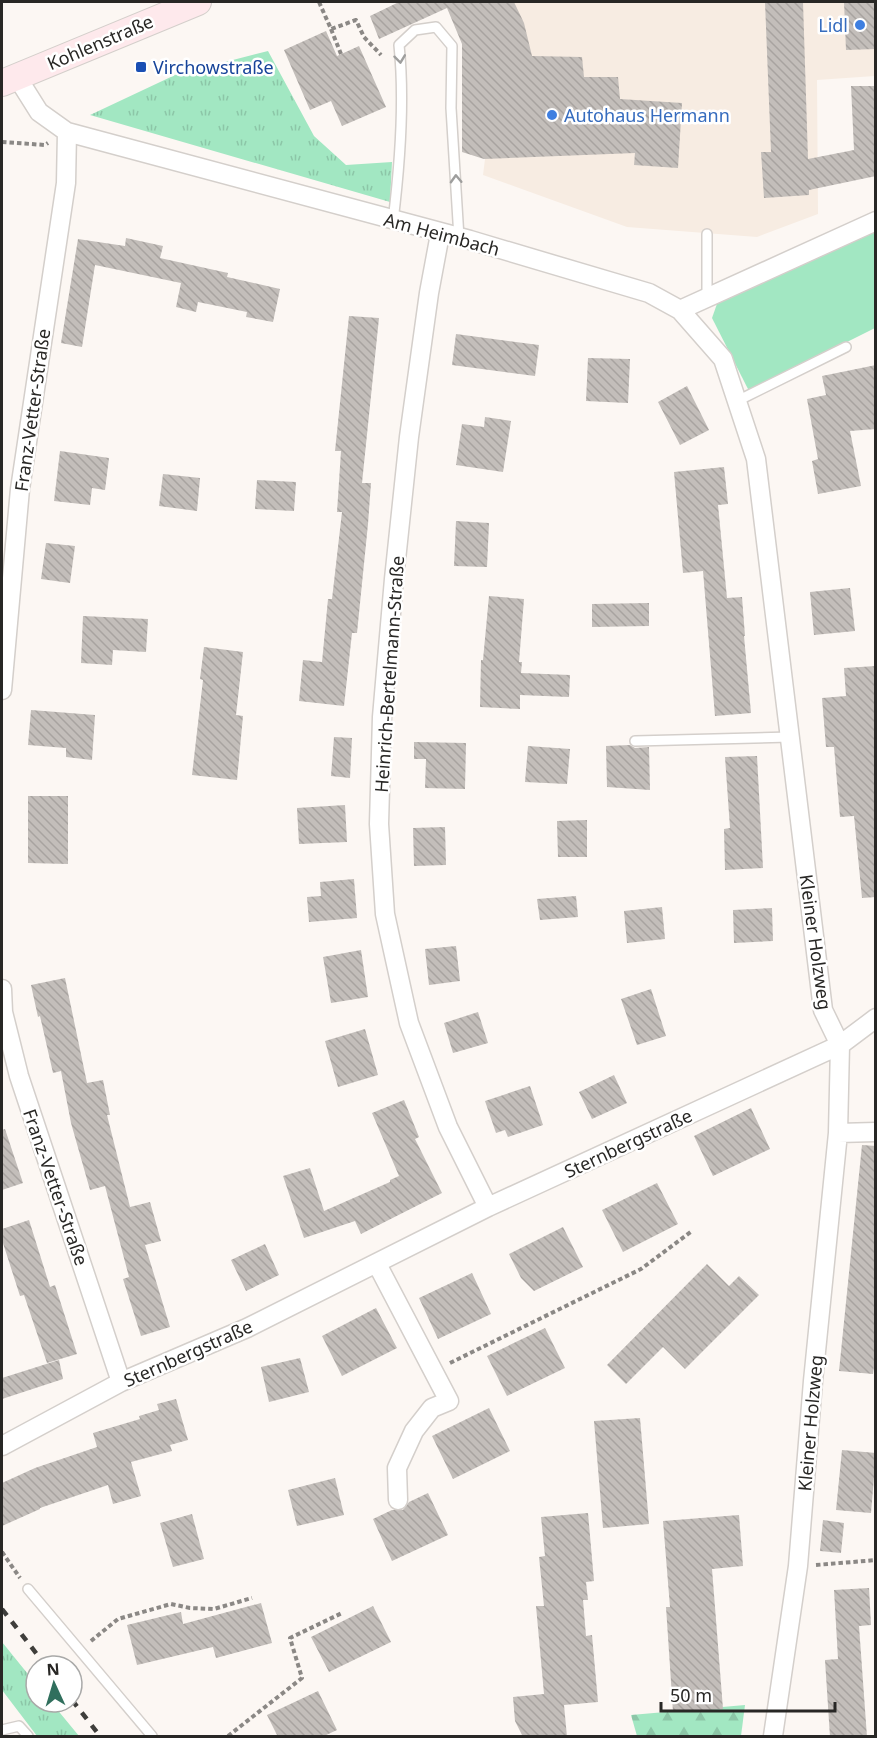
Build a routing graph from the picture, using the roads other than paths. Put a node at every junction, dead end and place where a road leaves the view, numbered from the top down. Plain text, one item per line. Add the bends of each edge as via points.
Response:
1 (198, 2) edge
2 (9, 80) edge
3 (67, 132) junction
4 (393, 220) junction
5 (876, 220) edge
6 (440, 234) junction
7 (707, 234) dead end
8 (459, 238) junction
9 (707, 296) junction
10 (680, 310) junction
11 (846, 347) dead end
12 (737, 401) junction
13 (2, 690) edge
14 (790, 737) junction
15 (635, 741) dead end
16 (2, 989) edge
17 (876, 1018) edge
18 (840, 1045) junction
19 (876, 1132) edge
20 (838, 1133) junction
21 (488, 1207) junction
22 (377, 1264) junction
23 (122, 1382) junction
24 (2, 1446) edge
25 (398, 1500) dead end
26 (28, 1589) road end
27 (2, 1730) edge
28 (28, 1737) edge
29 (152, 1737) edge
30 (773, 1737) edge

1 - 2 main road, Kohlenstraße
2 - 3 street, Am Heimbach via 39,112
3 - 4 street, Am Heimbach
3 - 13 street, Franz-Vetter-Straße via 66,183 20,489
4 - 6 street, Am Heimbach
8 -> 4 lane via 451,108 452,46 436,27 415,30 399,45 400,158
5 - 9 street
6 - 8 street, Am Heimbach
6 - 21 street, Heinrich-Bertelmann-Straße via 414,403 393,590 382,717 379,824 385,914 409,1023 448,1127
7 - 9 lane
8 - 10 street, Am Heimbach via 649,293
9 - 10 street
10 - 12 street, Kleiner Holzweg via 723,359
11 - 12 lane
12 - 14 street, Kleiner Holzweg via 756,459
14 - 15 lane
14 - 18 street, Kleiner Holzweg via 823,1010
16 - 23 street, Franz-Vetter-Straße via 3,1012 19,1076
17 - 18 street, Sternbergstraße
18 - 20 street, Kleiner Holzweg
18 - 21 street, Sternbergstraße
19 - 20 street
20 - 30 street, Kleiner Holzweg via 798,1566
21 - 22 street, Sternbergstraße
22 - 23 street, Sternbergstraße via 247,1328
22 - 25 street via 449,1401 432,1408 414,1431 397,1468
23 - 24 street, Sternbergstraße
26 - 29 lane
27 - 28 lane via 19,1726

